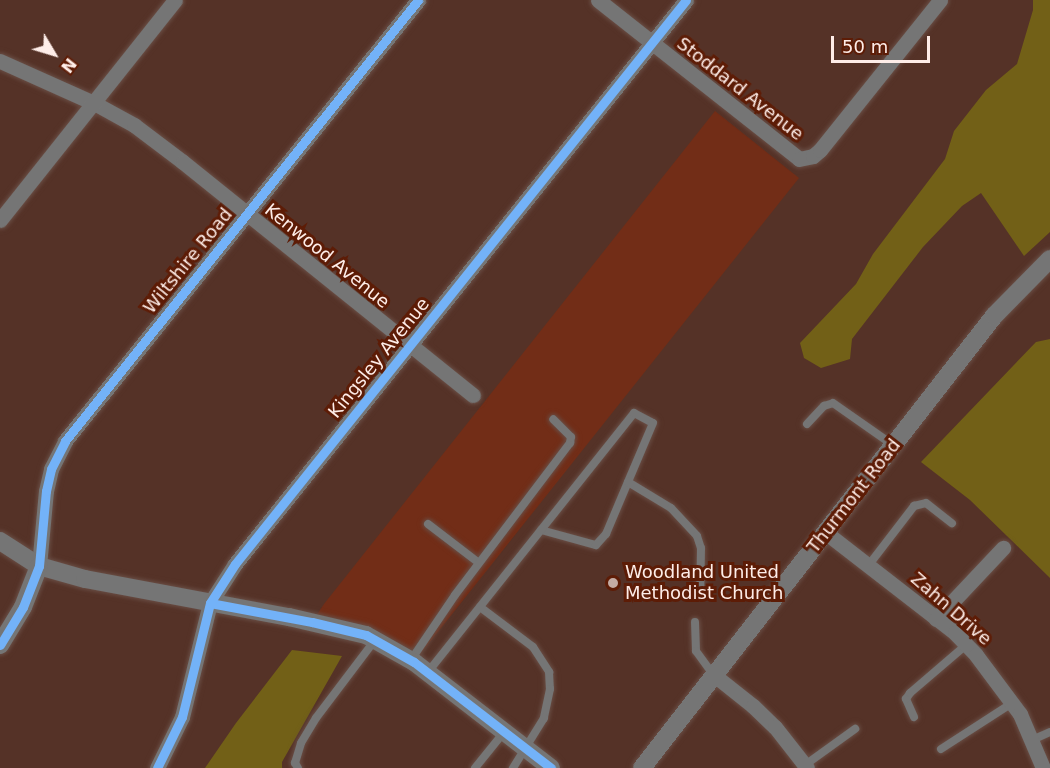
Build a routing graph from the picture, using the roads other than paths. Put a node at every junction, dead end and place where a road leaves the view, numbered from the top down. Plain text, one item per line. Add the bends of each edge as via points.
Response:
1 (176, 0) edge
2 (418, 0) edge
3 (598, 0) edge
4 (686, 0) edge
5 (940, 0) edge
6 (652, 43) junction
7 (0, 61) edge
8 (94, 103) junction
9 (247, 213) junction
10 (0, 220) edge
11 (1050, 259) edge
12 (411, 345) junction
13 (473, 395) dead end
14 (553, 418) dead end
15 (807, 424) dead end
16 (893, 446) junction
17 (628, 482) junction
18 (952, 523) dead end
19 (428, 524) dead end
20 (541, 530) junction
21 (825, 532) junction
22 (0, 541) edge
23 (1003, 549) dead end
24 (479, 563) junction
25 (39, 566) junction
26 (868, 566) junction
27 (700, 587) dead end
28 (210, 603) junction
29 (480, 607) junction
30 (936, 619) junction
31 (695, 622) dead end
32 (375, 640) junction
33 (0, 645) edge
34 (966, 645) junction
35 (411, 660) junction
36 (428, 672) junction
37 (714, 675) junction
38 (1012, 703) junction
39 (914, 717) dead end
40 (855, 729) dead end
41 (505, 731) junction
42 (1050, 732) edge
43 (1032, 740) junction
44 (527, 748) junction
45 (941, 749) dead end
46 (806, 766) edge
47 (157, 768) edge
48 (298, 768) edge
49 (475, 768) edge
50 (513, 768) edge
51 (551, 768) edge
52 (642, 768) edge
53 (1043, 768) edge

1 - 8 street
2 - 9 street, Wiltshire Road
3 - 6 street, Stoddard Avenue
4 - 6 street, Kingsley Avenue
5 - 6 street, Stoddard Avenue via 820,150 803,158 789,154
6 - 12 street, Kingsley Avenue
7 - 8 street, Kenwood Avenue
8 - 9 street, Kenwood Avenue via 134,125
8 - 10 street
9 - 12 street, Kenwood Avenue
9 - 25 street, Wiltshire Road via 65,441 51,469 46,491
11 - 16 street, Thurmont Road via 994,316
12 - 13 street, Kenwood Avenue
12 - 28 street, Kingsley Avenue via 236,564
14 - 24 lane via 571,437 570,443
15 - 16 lane via 833,403
16 - 21 street, Thurmont Road
17 - 20 lane via 606,534 596,545
17 - 20 lane via 653,423 634,413
17 - 27 lane via 671,508 697,536 701,548
18 - 26 lane via 926,504 914,506
19 - 24 lane
20 - 29 lane
21 - 26 street, Zahn Drive
21 - 37 street, Thurmont Road
22 - 25 street
23 - 30 street
24 - 35 lane
25 - 28 street
25 - 33 street via 23,607
26 - 30 street, Zahn Drive
28 - 32 street via 345,629
28 - 47 street, Kingsley Avenue via 182,717
29 - 36 lane
29 - 44 lane via 533,647 549,672 544,718
30 - 34 street, Zahn Drive
31 - 37 lane via 696,651
32 - 35 street
32 - 48 lane via 316,718 301,743 295,763
34 - 38 street, Zahn Drive
34 - 39 lane via 910,693 906,699
35 - 36 street
36 - 41 street
37 - 46 street via 775,727
37 - 52 street, Thurmont Road
38 - 43 street, Zahn Drive
38 - 45 lane
40 - 46 lane
41 - 44 street
41 - 49 lane
42 - 43 lane
43 - 53 street, Zahn Drive
44 - 50 lane
44 - 51 street

